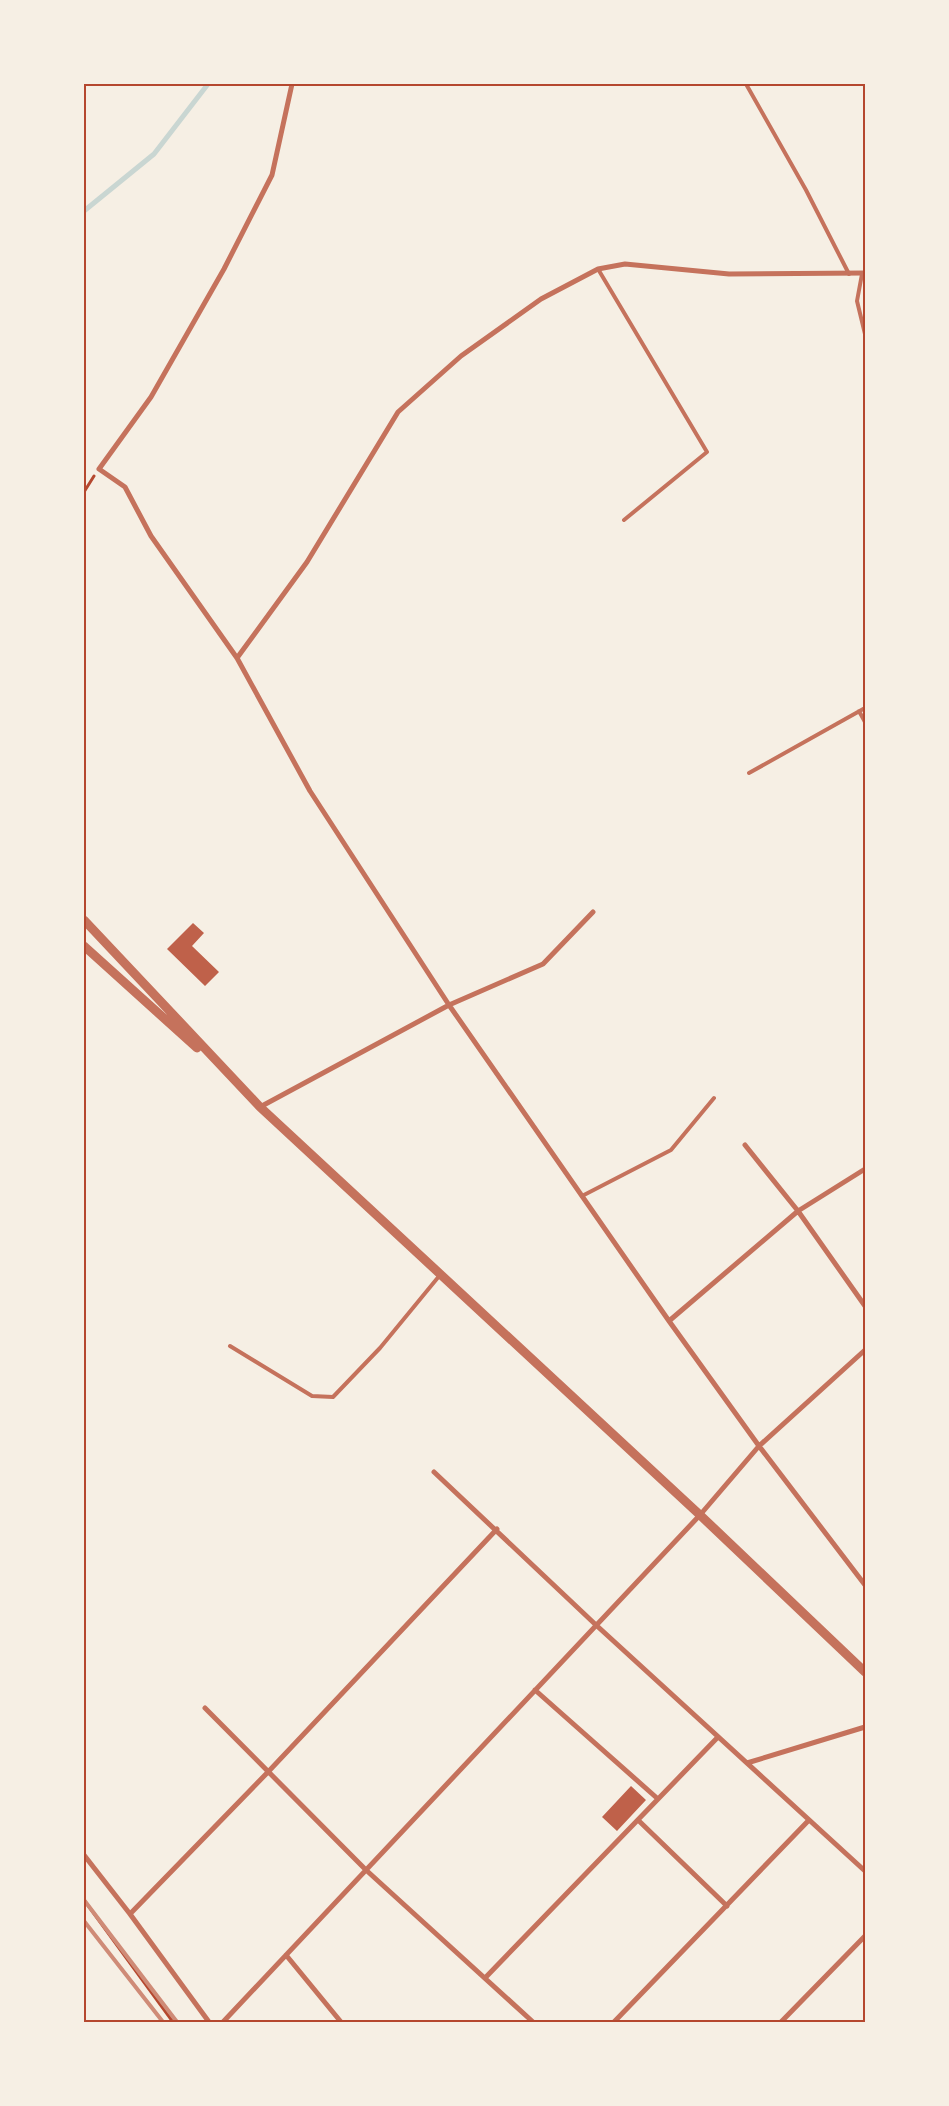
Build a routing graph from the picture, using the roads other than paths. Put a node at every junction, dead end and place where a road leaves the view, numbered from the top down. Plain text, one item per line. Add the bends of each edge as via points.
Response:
1 (292, 84) edge
2 (746, 84) edge
3 (598, 269) junction
4 (864, 273) edge
5 (849, 274) junction
6 (865, 334) edge
7 (624, 520) dead end
8 (237, 658) junction
9 (865, 708) edge
10 (859, 711) junction
11 (865, 722) edge
12 (749, 773) dead end
13 (593, 912) dead end
14 (84, 920) edge
15 (84, 946) edge
16 (449, 1005) junction
17 (243, 1089) junction
18 (714, 1098) dead end
19 (260, 1107) junction
20 (745, 1146) dead end
21 (865, 1169) edge
22 (582, 1196) junction
23 (798, 1211) junction
24 (440, 1275) junction
25 (865, 1306) edge
26 (669, 1321) junction
27 (230, 1346) dead end
28 (865, 1350) edge
29 (759, 1446) junction
30 (434, 1472) dead end
31 (700, 1514) junction
32 (497, 1530) junction
33 (865, 1585) edge
34 (596, 1625) junction
35 (865, 1672) edge
36 (535, 1690) junction
37 (205, 1708) dead end
38 (865, 1727) edge
39 (718, 1737) junction
40 (747, 1763) junction
41 (268, 1772) junction
42 (658, 1799) junction
43 (638, 1820) junction
44 (809, 1820) junction
45 (84, 1855) edge
46 (366, 1870) junction
47 (865, 1871) edge
48 (727, 1906) junction
49 (130, 1914) junction
50 (865, 1936) edge
51 (286, 1955) junction
52 (485, 1978) junction
53 (209, 2022) edge
54 (222, 2022) edge
55 (341, 2022) edge
56 (533, 2022) edge
57 (614, 2022) edge
58 (781, 2022) edge

1 - 8 street via 272,175 224,269 151,397 99,469 124,487 151,536
2 - 5 lane
3 - 5 street via 625,264 729,274
3 - 7 lane via 707,452
3 - 8 street via 541,299 461,356 398,412 307,562
4 - 5 street
4 - 6 lane via 857,301
8 - 16 street via 310,791
9 - 10 lane
10 - 11 lane
10 - 12 lane
13 - 16 street via 543,964
14 - 17 street
15 - 17 street
16 - 19 street
16 - 22 street
17 - 19 street
18 - 22 lane via 671,1150
19 - 24 street
20 - 23 street
21 - 23 street
22 - 26 street
23 - 25 street
23 - 26 street
24 - 27 lane via 380,1348 332,1397 312,1396
24 - 31 street
26 - 29 street
28 - 29 street
29 - 31 street
29 - 33 street
30 - 32 street
31 - 34 street
31 - 35 street
32 - 34 street
32 - 41 street
34 - 36 street
34 - 39 street
36 - 42 street
36 - 46 street
37 - 41 street
38 - 40 street
39 - 40 street
39 - 42 street
40 - 44 street
41 - 46 street
41 - 49 street
42 - 43 street
43 - 48 street
43 - 52 street
44 - 47 street
44 - 48 street
45 - 49 street
46 - 51 street
46 - 52 street
48 - 57 street
49 - 53 street
50 - 58 street
51 - 54 street
51 - 55 street
52 - 56 street

